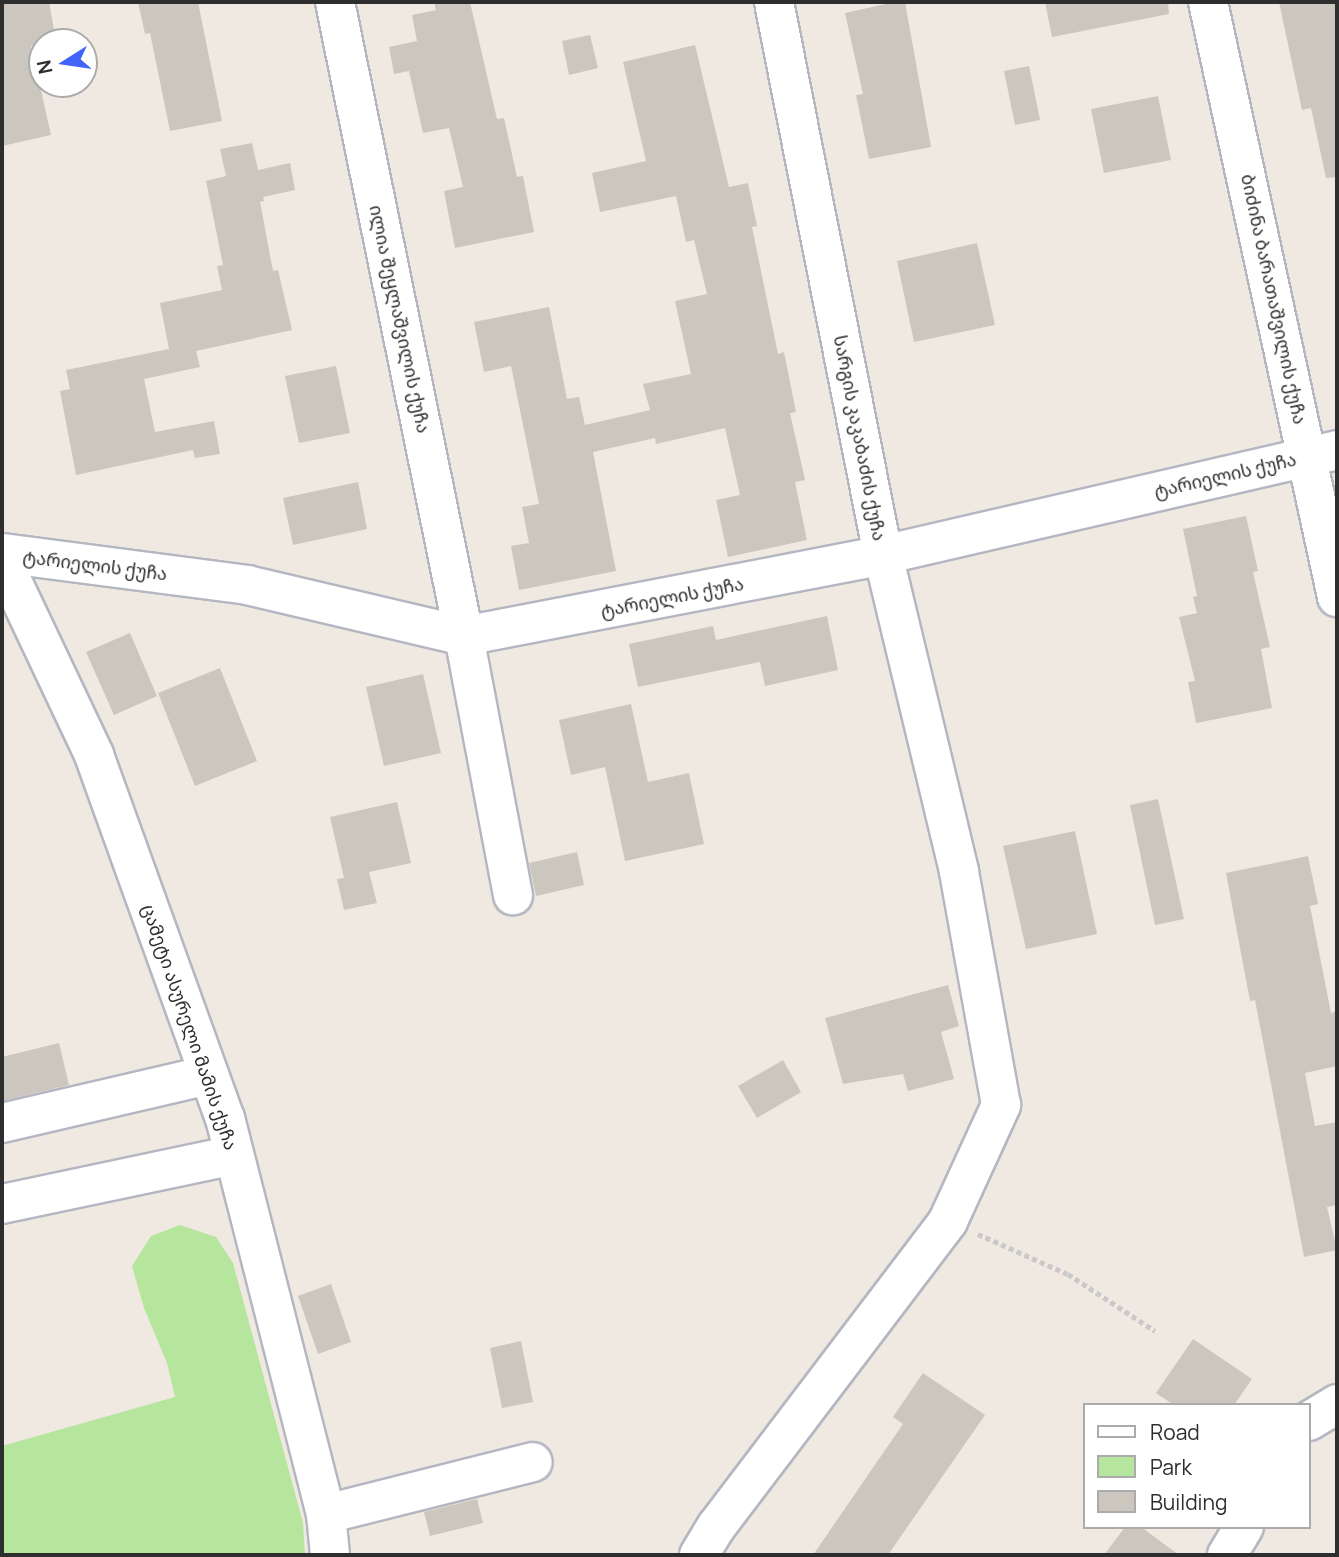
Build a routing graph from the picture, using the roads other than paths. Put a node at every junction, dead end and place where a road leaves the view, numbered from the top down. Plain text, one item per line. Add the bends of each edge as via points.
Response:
1 (335, 2) edge
2 (774, 2) edge
3 (1208, 2) edge
4 (1323, 453) edge
5 (2, 553) edge
6 (883, 555) junction
7 (2, 559) edge
8 (1337, 597) edge
9 (464, 636) junction
10 (513, 895) dead end
11 (209, 1075) junction
12 (2, 1123) edge
13 (234, 1155) junction
14 (2, 1204) edge
15 (1337, 1404) edge
16 (1311, 1421) edge
17 (533, 1462) dead end
18 (326, 1514) junction
19 (1243, 1529) edge
20 (330, 1555) edge
21 (699, 1555) edge
22 (1227, 1555) edge

1 - 9 street, ილია შეყლაშვილის ქუჩა
2 - 6 street, სარგის კაკაბაძის ქუჩა
3 - 4 street, ბიძინა ბარათაშვილის ქუჩა
4 - 6 street, ტარიელის ქუჩა
4 - 8 street, ბიძინა ბარათაშვილის ქუჩა
5 - 9 street, ტარიელის ქუჩა via 247,585
6 - 9 street, ტარიელის ქუჩა
6 - 21 street, სარგის კაკაბაძის ქუჩა via 959,871 1001,1105 948,1221
7 - 11 street, ცამეტი ასურელი მამის ქუჩა via 94,755
9 - 10 street, ილია შეყლაშვილის ქუჩა
11 - 12 street
11 - 13 street, ცამეტი ასურელი მამის ქუჩა
13 - 14 street
13 - 18 street, ცამეტი ასურელი მამის ქუჩა
15 - 16 street
17 - 18 street
18 - 20 street, ცამეტი ასურელი მამის ქუჩა
19 - 22 street

